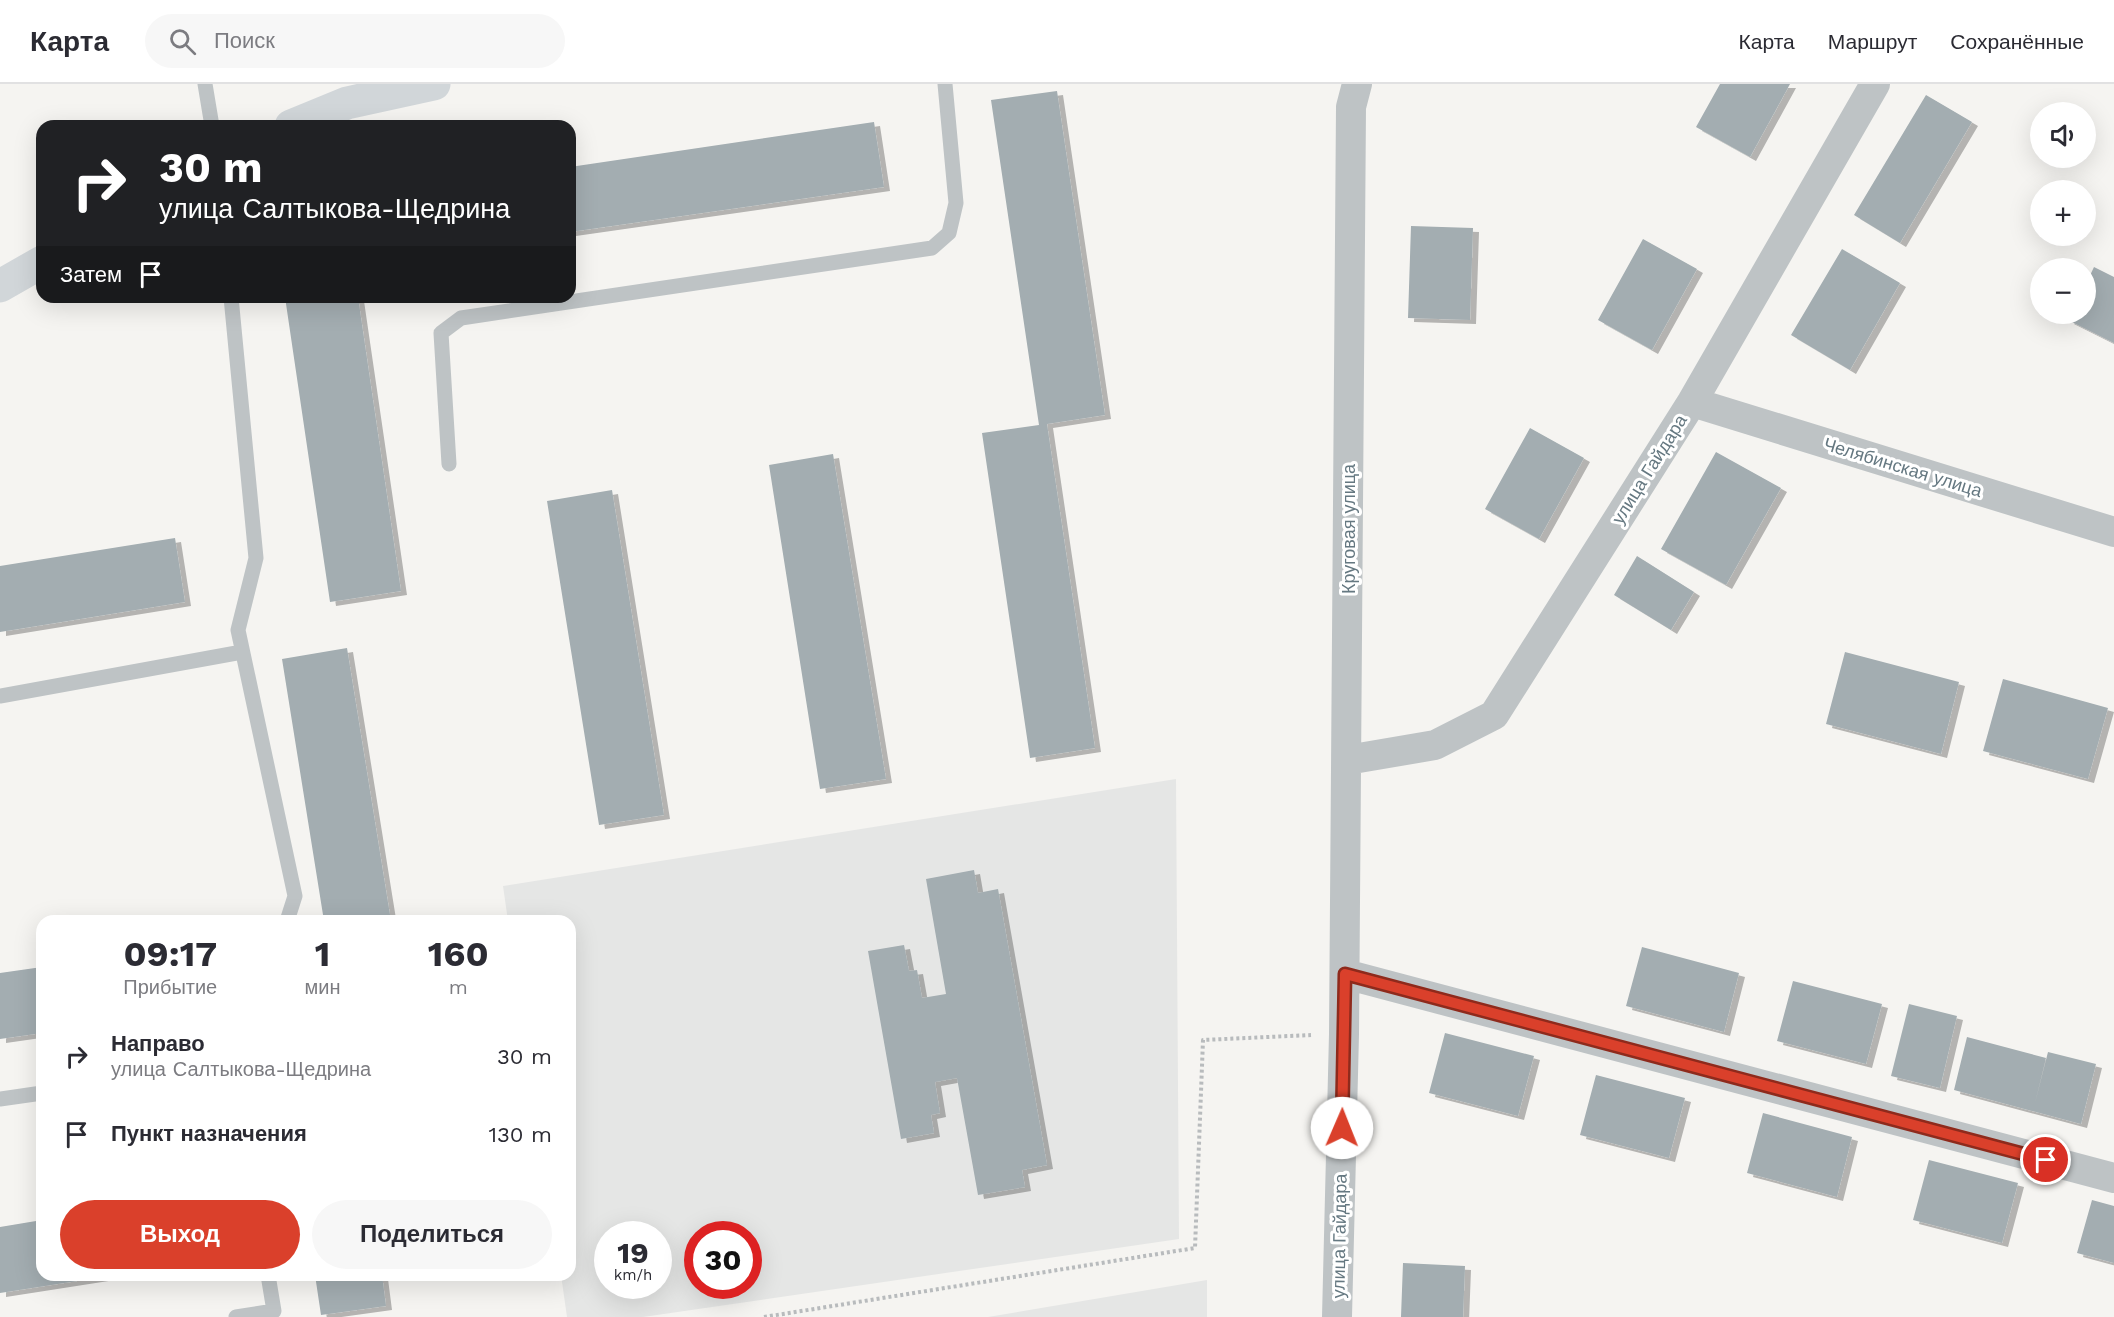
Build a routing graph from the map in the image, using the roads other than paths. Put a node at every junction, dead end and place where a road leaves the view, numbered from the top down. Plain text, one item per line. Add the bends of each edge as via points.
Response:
1 (205, 84) edge
2 (434, 84) edge
3 (945, 84) edge
4 (1357, 84) edge
5 (1875, 84) edge
6 (211, 120) edge
7 (306, 120) edge
8 (36, 265) edge
9 (0, 286) edge
10 (576, 301) edge
11 (232, 303) edge
12 (562, 303) edge
13 (1692, 402) junction
14 (449, 464) dead end
15 (2114, 532) edge
16 (242, 652) junction
17 (0, 696) edge
18 (1347, 760) junction
19 (288, 915) edge
20 (1345, 974) junction
21 (36, 1094) edge
22 (0, 1099) edge
23 (2114, 1178) edge
24 (269, 1281) edge
25 (236, 1317) edge
26 (1337, 1317) edge

1 - 6 lane
2 - 7 street via 347,103
3 - 10 lane via 956,203 949,233 932,248
4 - 18 street, Круговая улица via 1351,106
5 - 13 street, улица Гайдара
8 - 9 street
11 - 16 lane via 256,558 238,630
12 - 14 lane via 461,318 441,333
13 - 15 street, Челябинская улица
13 - 18 street, улица Гайдара via 1494,716 1436,745
16 - 17 lane
16 - 19 lane via 295,896
18 - 20 street, Круговая улица
20 - 23 street
20 - 26 street, улица Гайдара
21 - 22 lane
24 - 25 lane via 274,1311

